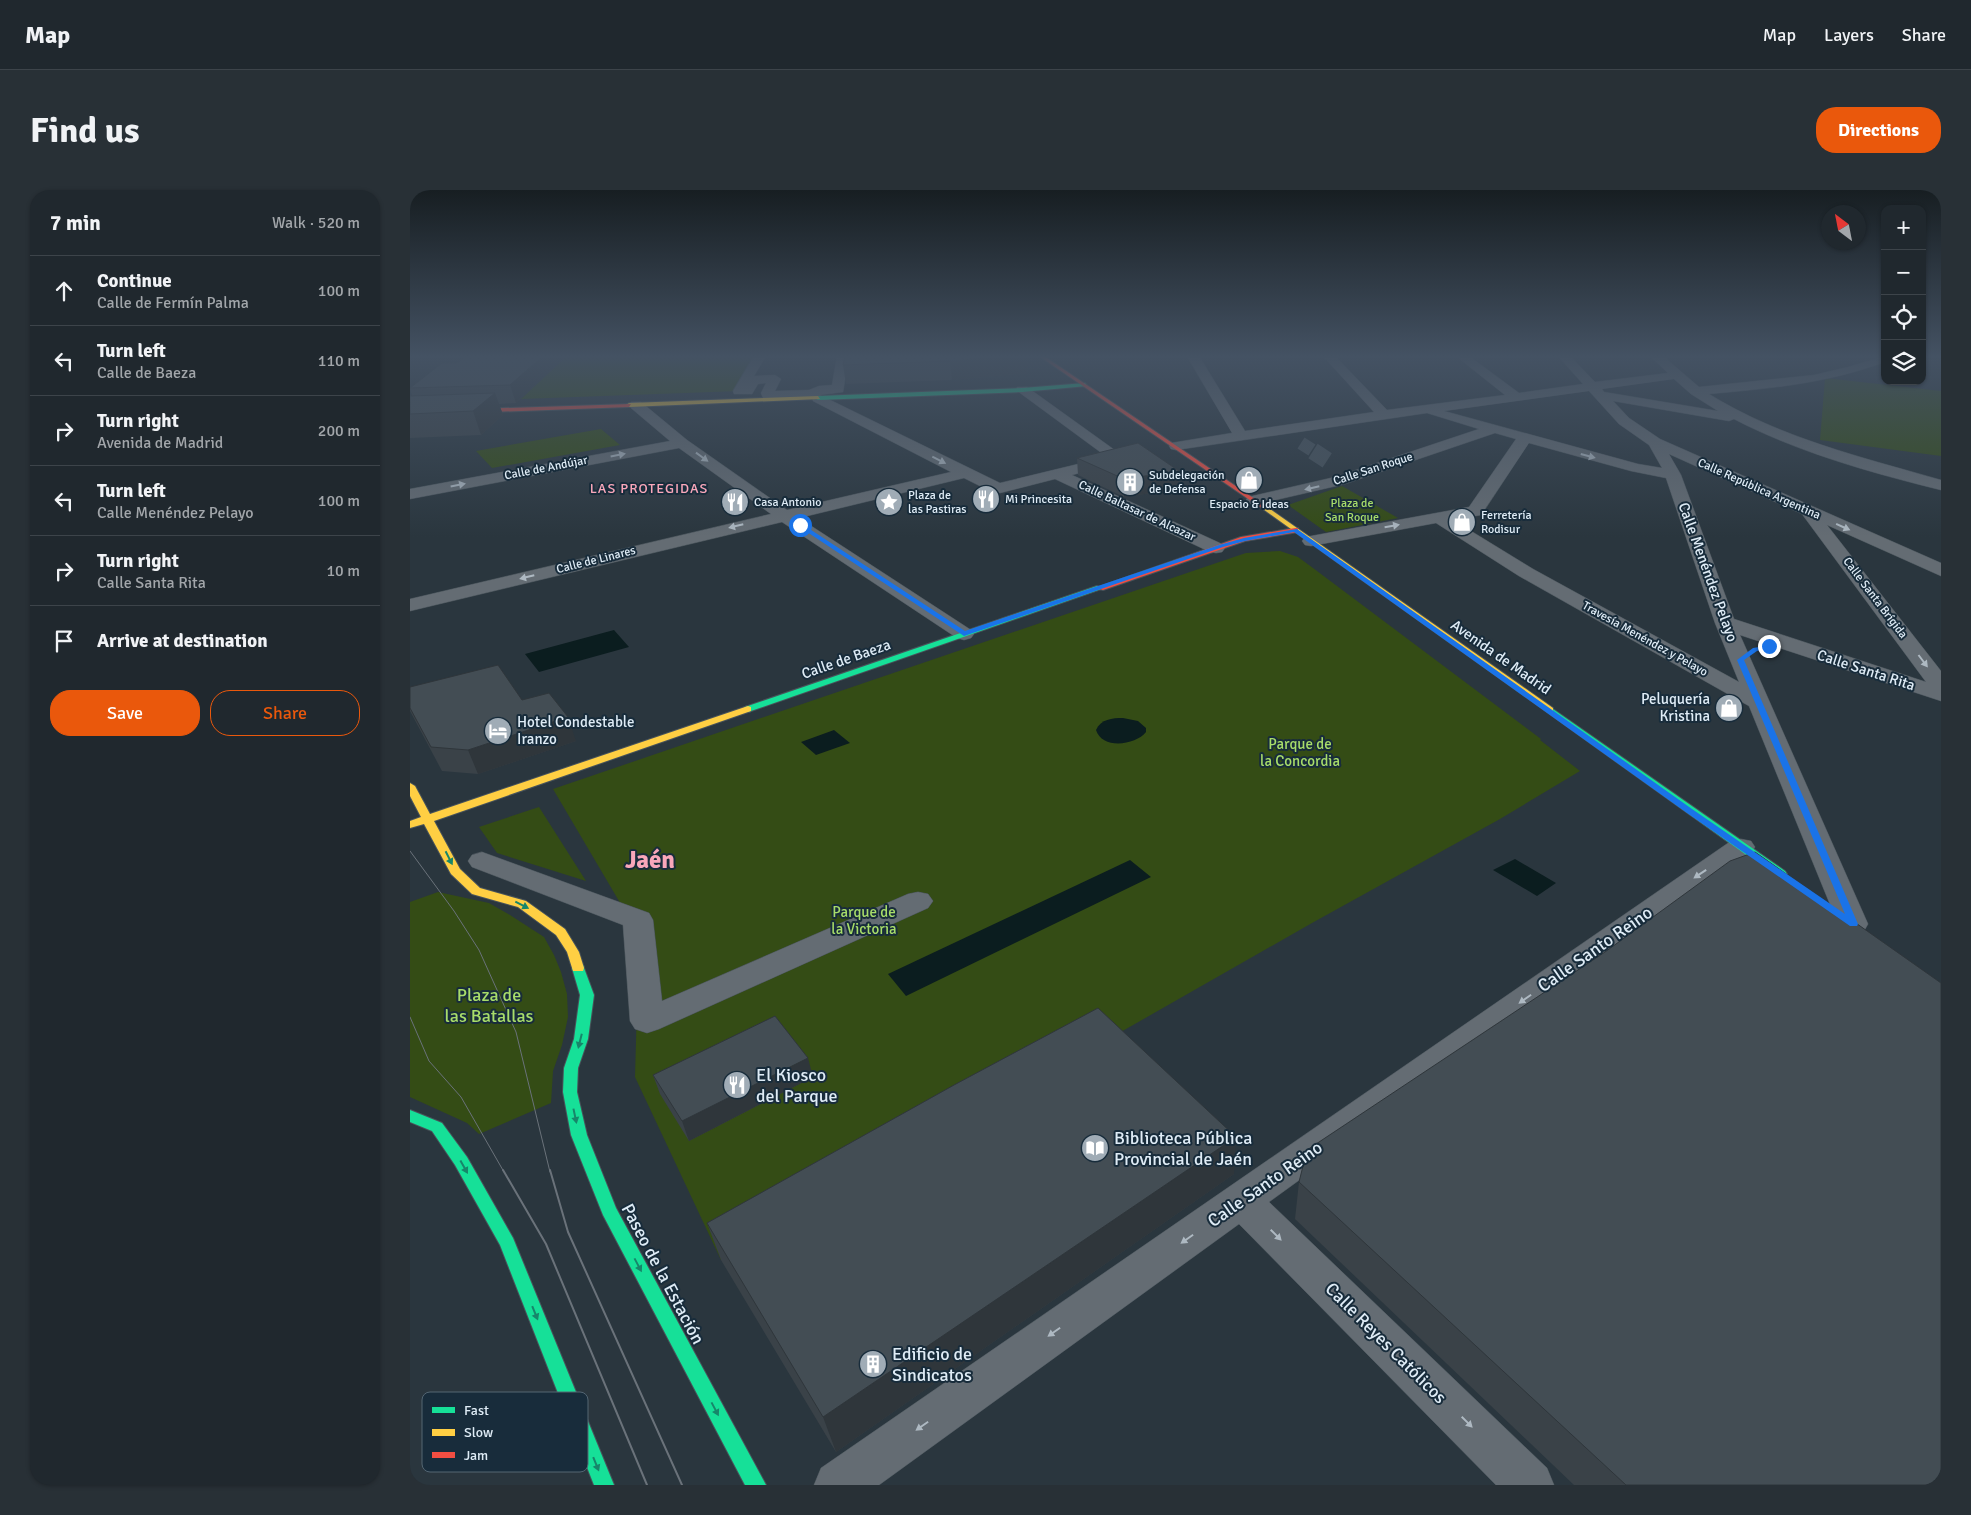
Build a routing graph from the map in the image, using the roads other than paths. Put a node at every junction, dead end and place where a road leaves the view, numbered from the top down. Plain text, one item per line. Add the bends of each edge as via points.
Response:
1 (650, 416) edge
2 (854, 416) edge
3 (1059, 416) edge
4 (1132, 416) edge
5 (1229, 416) edge
6 (1374, 416) edge
7 (1446, 416) edge
8 (1620, 416) edge
9 (1725, 416) edge
10 (1741, 416) edge
11 (1747, 420) junction
12 (1282, 430) junction
13 (1491, 430) junction
14 (1241, 436) junction
15 (1524, 439) junction
16 (1301, 442) tunnel mouth
17 (1655, 442) junction
18 (682, 443) junction
19 (1176, 446) junction
20 (1340, 468) tunnel mouth
21 (965, 473) junction
22 (1057, 474) junction
23 (1674, 475) junction
24 (1354, 476) junction
25 (1941, 485) edge
26 (410, 494) edge
27 (1254, 500) junction
28 (1808, 511) junction
29 (783, 515) junction
30 (1444, 522) dead end
31 (1295, 530) junction
32 (1311, 541) junction
33 (1216, 548) junction
34 (1941, 570) edge
35 (410, 605) edge
36 (1725, 623) junction
37 (964, 634) junction
38 (1791, 646) junction
39 (1740, 660) junction
40 (1941, 686) edge
41 (1941, 694) edge
42 (1760, 703) junction
43 (410, 786) edge
44 (427, 820) junction
45 (410, 825) edge
46 (1740, 847) junction
47 (482, 861) dead end
48 (1789, 880) edge
49 (918, 901) dead end
50 (1851, 922) edge
51 (410, 1116) edge
52 (1241, 1201) junction
53 (567, 1392) edge
54 (588, 1445) edge
55 (604, 1485) edge
56 (756, 1485) edge
57 (838, 1485) edge
58 (1530, 1485) edge

1 - 18 street
2 -> 21 street
3 - 22 street via 1115,456 1114,460
4 - 19 street, Avenida de Madrid
5 - 14 street
6 - 12 street
7 - 13 street
8 - 17 street, Calle República Argentina
9 - 11 street
10 - 11 street
11 - 25 street via 1792,440
12 - 14 street
12 - 16 street
13 - 15 street
13 - 24 street, Calle San Roque
14 - 19 street
15 -> 23 street
32 -> 15 street via 1475,511
17 - 23 street, Calle Menéndez Pelayo
17 - 28 street, Calle República Argentina
26 -> 18 street, Calle de Andújar
18 -> 29 street
19 - 27 street, Avenida de Madrid
20 - 24 street
21 - 22 street via 1000,488
21 - 29 street, Calle de Linares
22 - 33 street, Calle Baltasar de Alcazar
23 - 36 street, Calle Menéndez Pelayo
24 -> 27 street, Calle San Roque
27 - 31 street, Avenida de Madrid
28 -> 34 street, Calle República Argentina
28 -> 40 street, Calle Santa Brígida
29 -> 35 street, Calle de Linares
29 - 37 street
30 - 42 street, Travesía Menéndez y Pelayo via 1528,573
31 - 32 street, Avenida de Madrid
31 - 33 street, Calle de Baeza via 1244,539
32 - 46 street, Avenida de Madrid
33 - 37 street, Calle de Baeza
36 - 38 street, Calle Santa Rita
36 - 39 street, Calle Menéndez Pelayo
37 - 44 street, Calle de Baeza
38 - 39 street, Calle Santa Rita via 1755,649
38 - 41 street, Calle Santa Rita
39 - 42 street, Calle Menéndez Pelayo
42 - 50 street, Calle Menéndez Pelayo
43 - 44 street
44 - 45 street, Calle de Baeza
44 -> 56 street, Paseo de la Estación via 455,871 476,891 522,904 561,932 573,952 586,995 581,1039 571,1068 570,1092 579,1135 609,1210
46 - 48 street, Avenida de Madrid
46 -> 52 street, Calle Santo Reino
47 - 49 street via 638,920 646,1021
51 -> 53 street via 437,1127 461,1160 507,1243
52 -> 57 street, Calle Santo Reino
52 -> 58 street, Calle Reyes Católicos
54 -> 55 street

